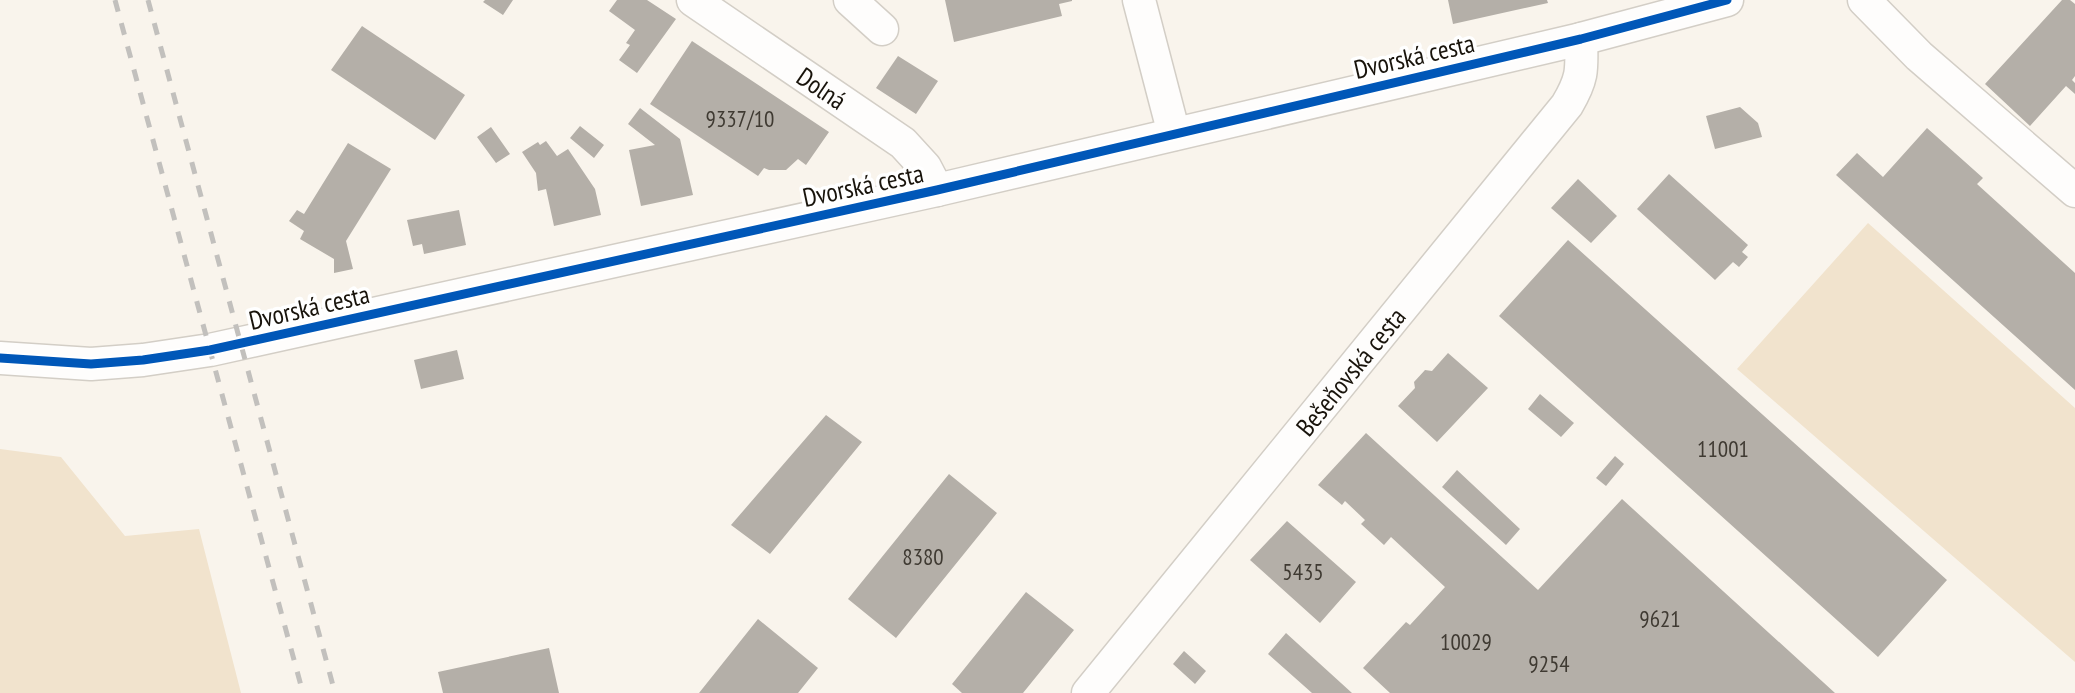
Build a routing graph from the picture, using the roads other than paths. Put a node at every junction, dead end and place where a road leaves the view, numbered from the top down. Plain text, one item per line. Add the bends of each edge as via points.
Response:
1 (693, 0) edge
2 (850, 0) edge
3 (1139, 0) edge
4 (1727, 0) edge
5 (1864, 0) edge
6 (882, 29) dead end
7 (1581, 39) junction
8 (1174, 134) junction
9 (937, 190) junction
10 (2075, 191) edge
11 (0, 358) edge
12 (1088, 693) edge

1 - 9 street, Dolná via 903,143 925,167
2 - 6 street
3 - 8 street
4 - 7 street, Dvorská cesta
5 - 10 street via 1919,56
7 - 8 street, Dvorská cesta
7 - 12 street, Bešeňovská cesta via 1583,72 1567,105
8 - 9 street, Dvorská cesta
9 - 11 street, Dvorská cesta via 210,350 91,364

